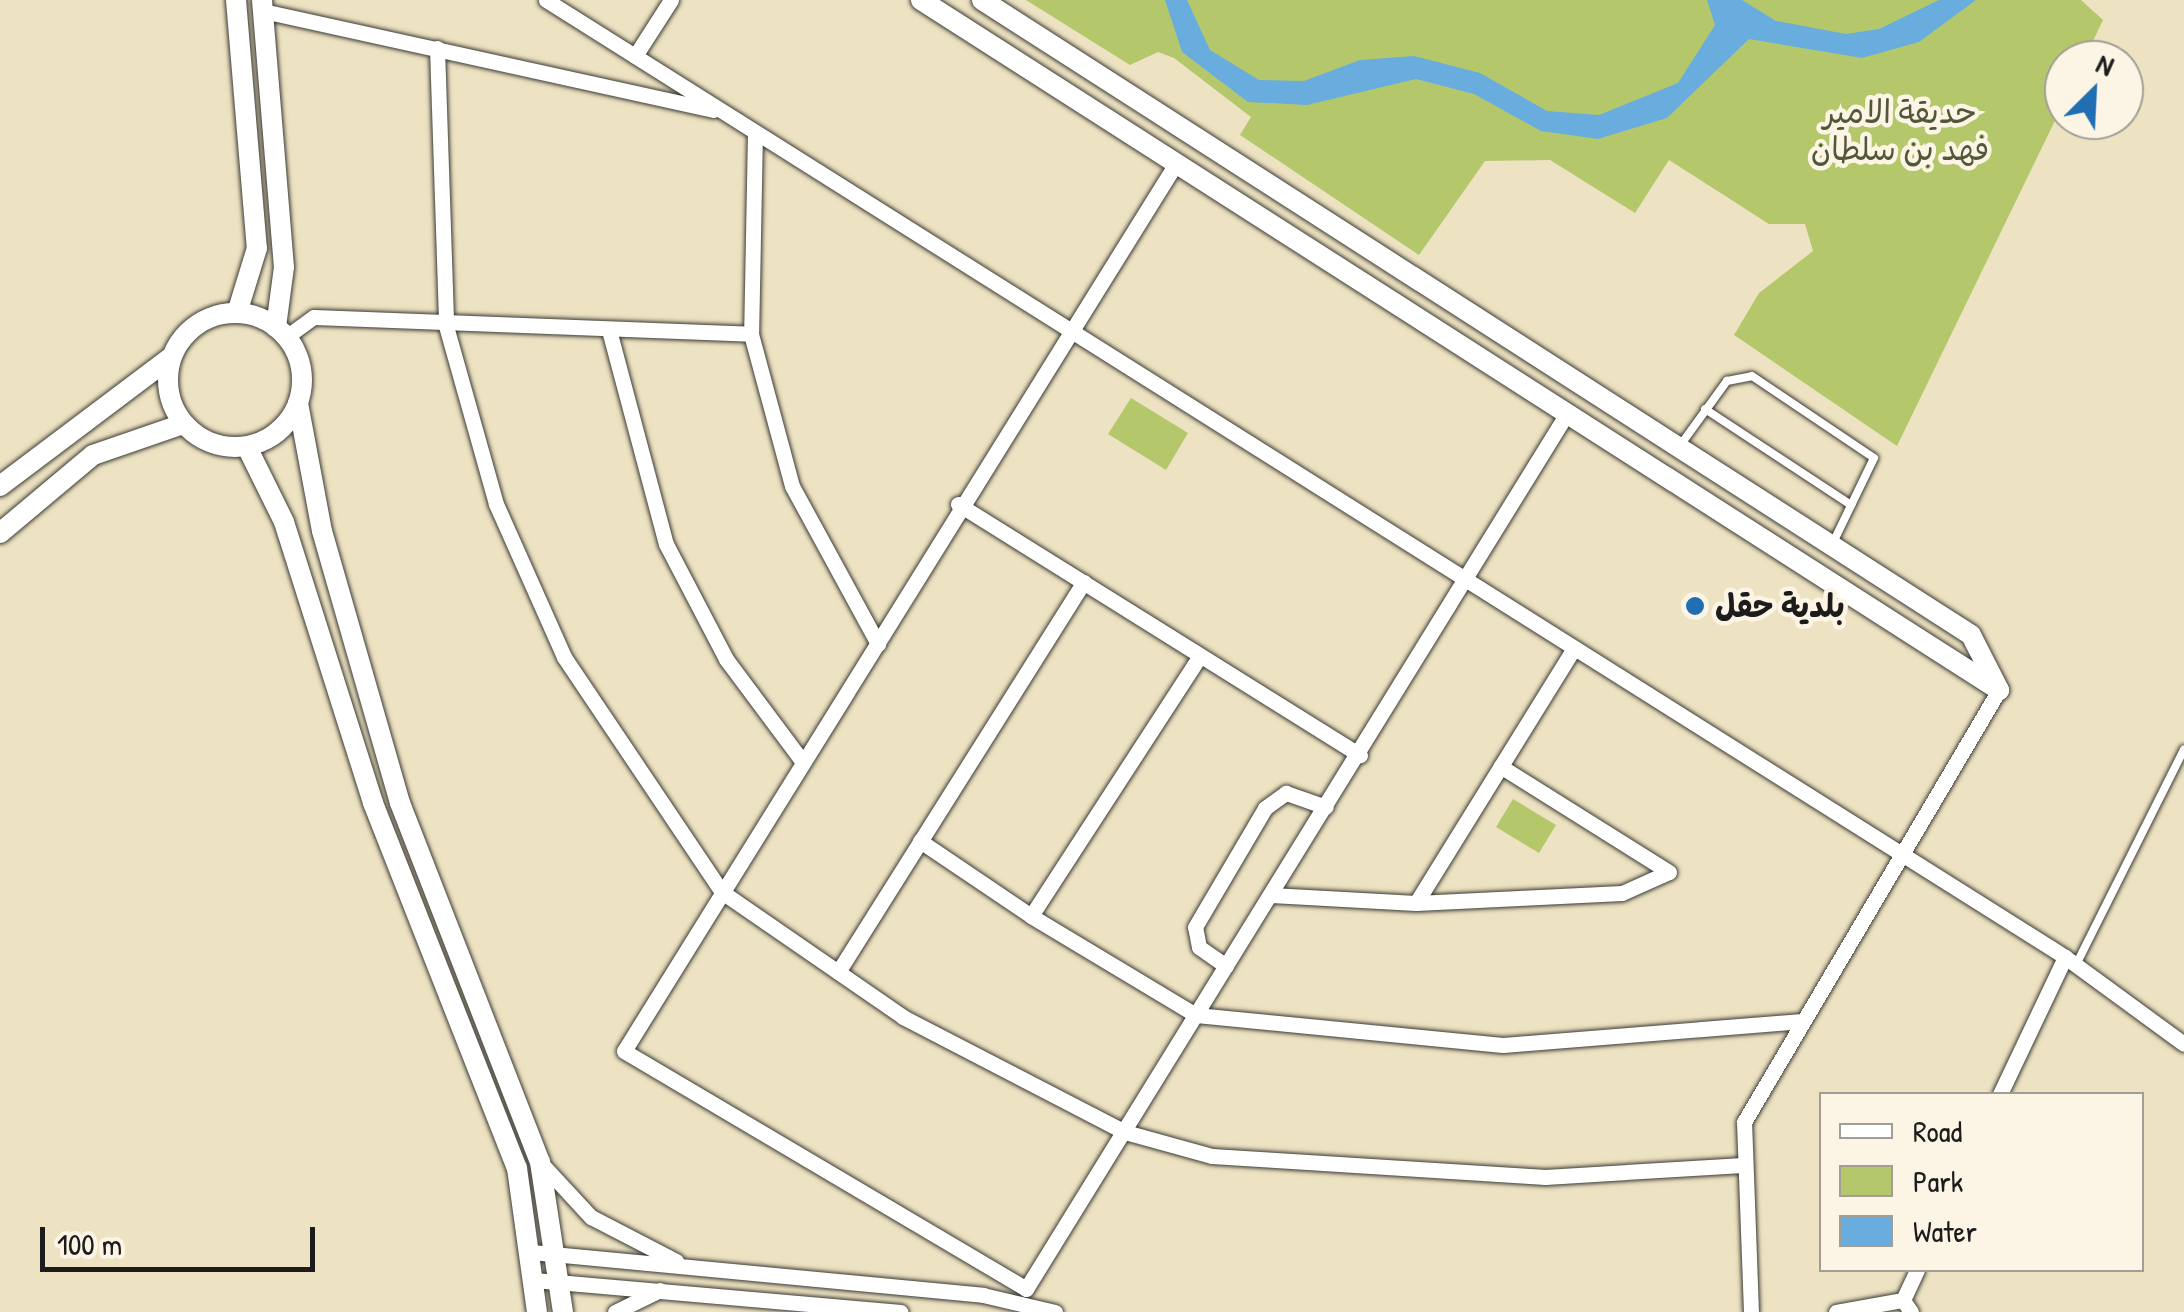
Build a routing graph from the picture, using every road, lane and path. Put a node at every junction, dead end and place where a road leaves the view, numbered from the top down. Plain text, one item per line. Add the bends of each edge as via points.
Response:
1 (236, 0) edge
2 (546, 0) edge
3 (671, 0) edge
4 (921, 0) edge
5 (982, 0) edge
6 (262, 6) edge
7 (437, 48) junction
8 (635, 56) junction
9 (724, 112) junction
10 (756, 132) junction
11 (1175, 165) junction
12 (237, 312) junction
13 (446, 326) junction
14 (609, 330) junction
15 (281, 332) junction
16 (1072, 332) junction
17 (750, 334) junction
18 (171, 357) junction
19 (298, 403) junction
20 (1705, 409) junction
21 (1566, 414) junction
22 (183, 424) junction
23 (1678, 446) junction
24 (246, 447) junction
25 (0, 486) edge
26 (958, 504) junction
27 (1851, 506) junction
28 (1809, 530) junction
29 (0, 533) edge
30 (1832, 545) junction
31 (1792, 558) junction
32 (1462, 577) junction
33 (1084, 582) junction
34 (878, 644) junction
35 (1980, 645) junction
36 (1574, 648) junction
37 (1198, 659) junction
38 (1964, 666) junction
39 (1998, 690) junction
40 (2184, 749) edge
41 (1360, 755) junction
42 (802, 761) junction
43 (1500, 766) junction
44 (1326, 807) junction
45 (920, 841) junction
46 (1901, 854) junction
47 (722, 892) junction
48 (1271, 895) junction
49 (1416, 903) junction
50 (1031, 916) junction
51 (2070, 961) junction
52 (1226, 966) junction
53 (838, 972) junction
54 (1196, 1016) junction
55 (1800, 1021) junction
56 (2184, 1044) edge
57 (2001, 1092) edge
58 (1125, 1132) junction
59 (540, 1162) junction
60 (1743, 1165) junction
61 (531, 1252) junction
62 (560, 1254) junction
63 (586, 1256) junction
64 (689, 1267) junction
65 (1916, 1272) edge
66 (534, 1280) junction
67 (562, 1281) junction
68 (584, 1283) junction
69 (667, 1287) junction
70 (1022, 1296) junction
71 (996, 1305) edge
72 (1907, 1306) edge
73 (536, 1312) edge
74 (563, 1312) edge
75 (615, 1312) edge
76 (901, 1312) edge
77 (1055, 1312) edge
78 (1751, 1312) edge
79 (1836, 1312) edge

1 - 12 street via 257,248
2 - 8 street
3 - 8 street
4 - 11 street
5 - 23 street
6 - 7 street
6 - 15 street via 284,266
7 - 9 street
7 - 13 street
8 - 9 street
9 - 10 street
10 - 16 street
10 - 17 street
11 - 16 street
11 - 21 street
12 - 15 street
12 - 18 street via 196,324
13 - 14 street
13 - 15 street via 314,316
13 - 47 street via 496,504 564,657
14 - 17 street
14 - 42 street via 666,544 726,659
15 - 19 street via 300,361
16 - 26 street
16 - 32 street
17 - 34 street via 792,486
18 - 22 street via 167,385
18 - 25 street
19 - 24 street via 284,427
19 - 59 street via 322,531 400,803
20 - 23 lane
20 - 27 lane
20 - 27 lane via 1727,381 1752,376 1874,458
21 - 31 street
21 - 32 street
22 - 24 street via 205,441
22 - 29 street via 93,455
23 - 28 street
24 - 61 street via 294,548 373,803 517,1168
26 - 33 street
26 - 34 street
27 - 30 lane
28 - 30 street
28 - 31 street
30 - 35 street
31 - 38 street
32 - 36 street
32 - 41 street
33 - 37 street
33 - 45 street
34 - 42 street
35 - 38 street via 1978,661
35 - 39 street
36 - 43 street
36 - 46 street
37 - 41 street
37 - 50 street
38 - 39 street
39 - 46 street
40 - 51 lane
41 - 44 street
42 - 47 street
43 - 49 street
43 - 49 street via 1669,872 1622,893
44 - 48 street
44 - 52 street via 1286,793 1265,808 1195,927 1198,946
45 - 50 street
45 - 53 street
46 - 51 street
46 - 55 street
47 - 53 street
47 - 70 street via 624,1051
48 - 49 street
48 - 52 street
50 - 54 street
51 - 56 street
51 - 57 street
52 - 54 street
53 - 58 street via 904,1017
54 - 55 street via 1503,1045
54 - 58 street
55 - 60 street via 1744,1122
58 - 60 street via 1212,1156 1418,1171 1545,1177
58 - 70 street
59 - 62 street
59 - 64 street via 591,1218
60 - 78 street
61 - 62 street
61 - 66 street
62 - 63 street
62 - 67 street
63 - 64 street
63 - 68 street
64 - 71 street
65 - 72 street
66 - 67 street
66 - 73 street
67 - 68 street
67 - 74 street
68 - 69 street
69 - 75 street
69 - 76 street
70 - 71 street
70 - 77 street
72 - 79 street

